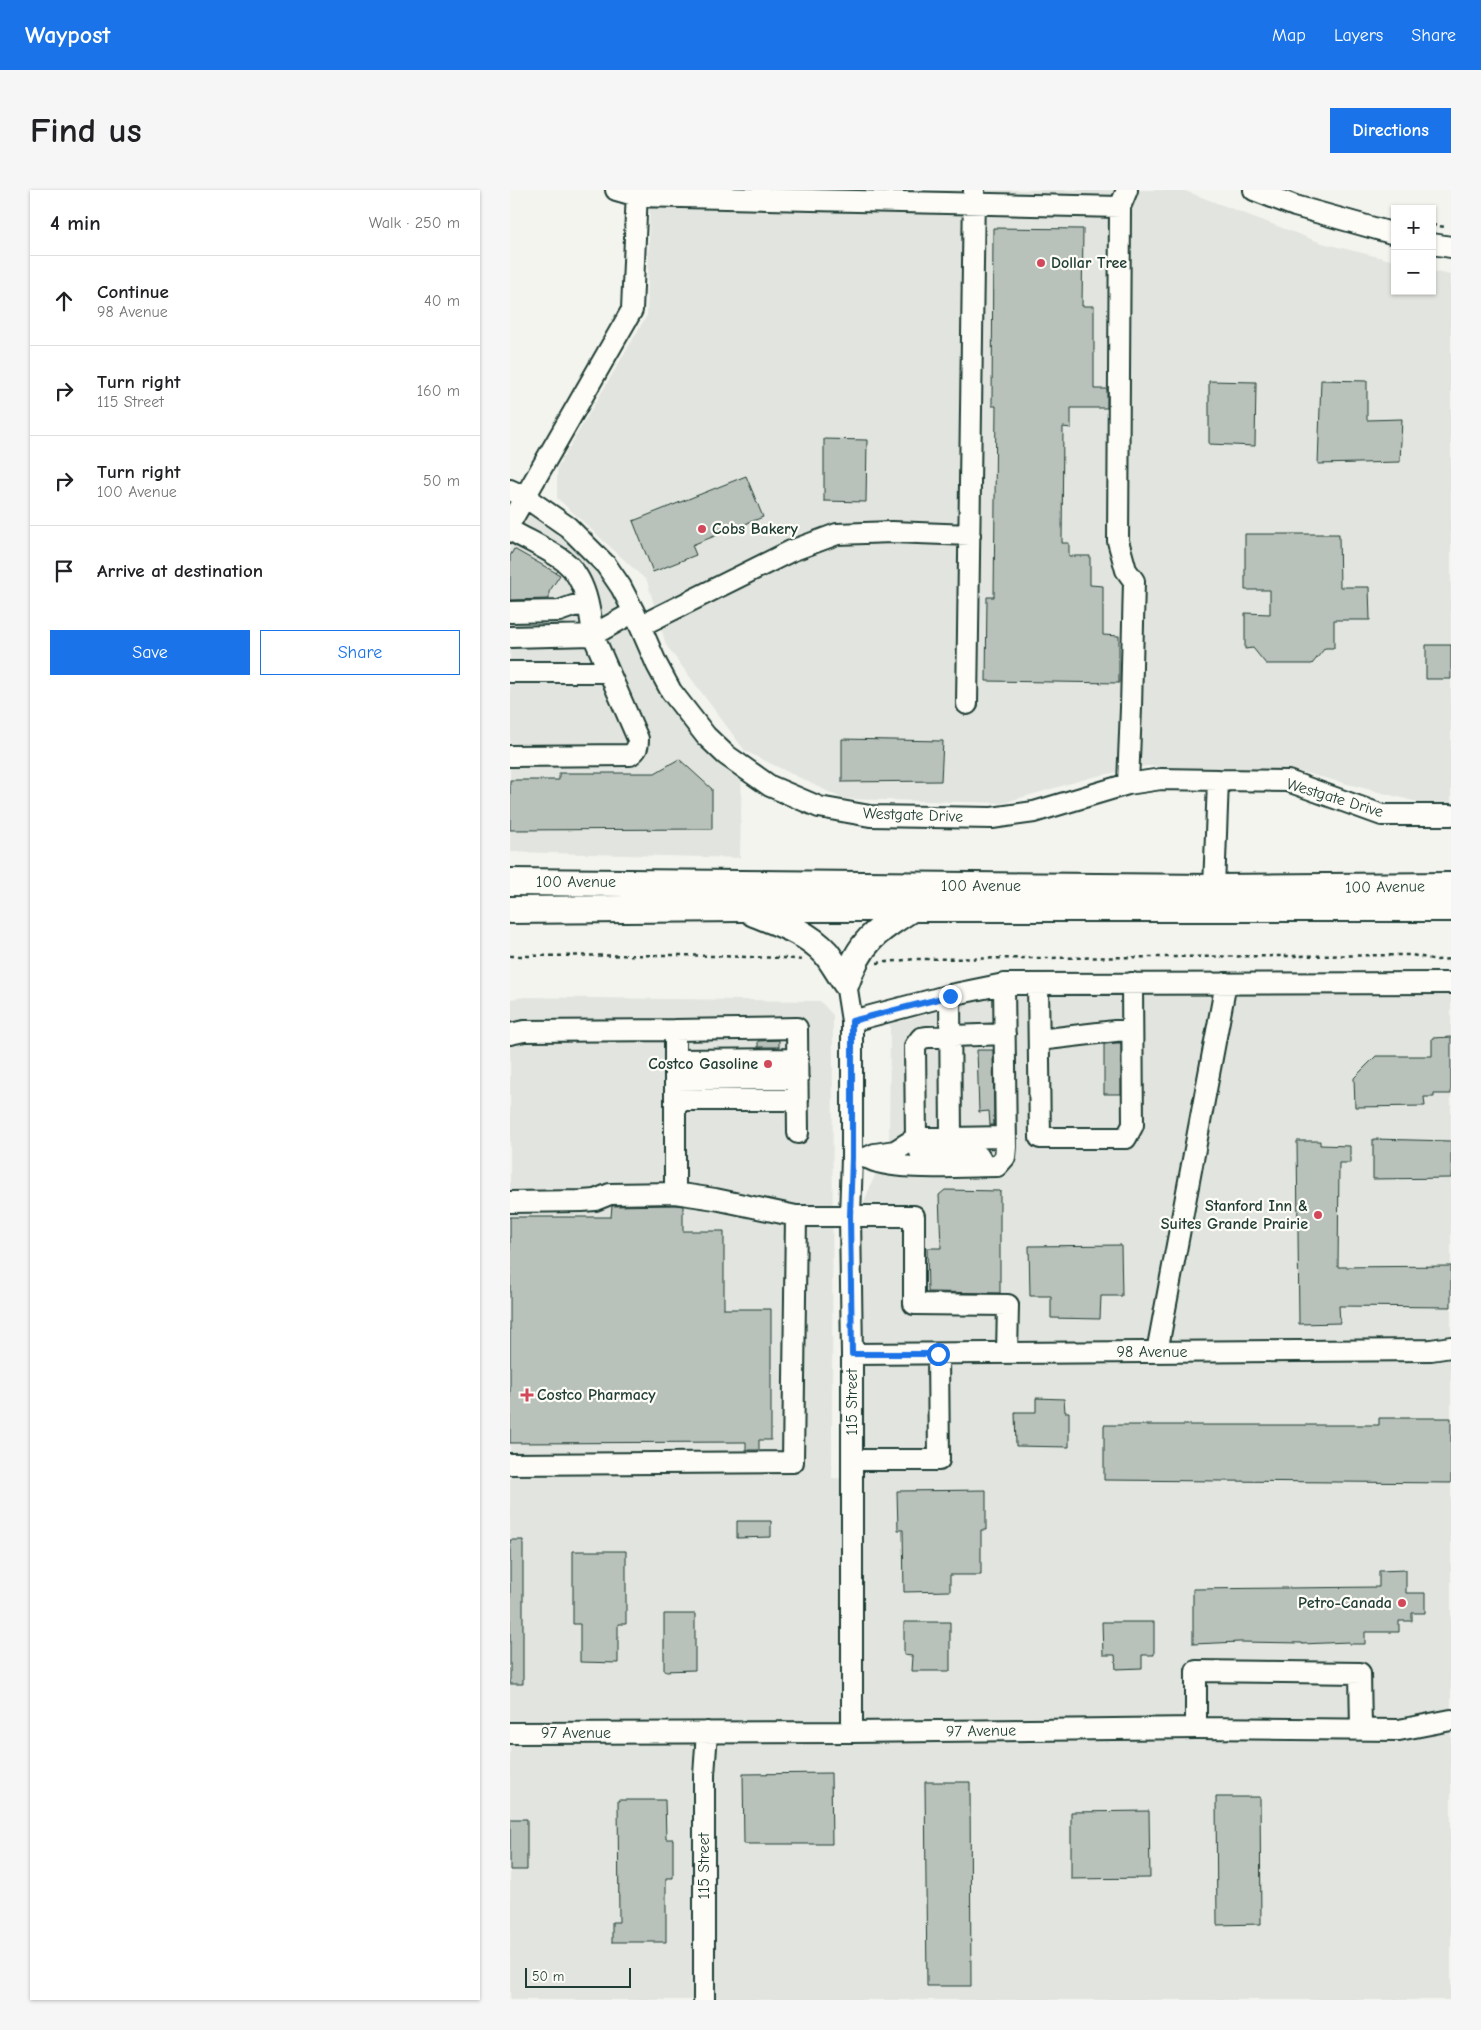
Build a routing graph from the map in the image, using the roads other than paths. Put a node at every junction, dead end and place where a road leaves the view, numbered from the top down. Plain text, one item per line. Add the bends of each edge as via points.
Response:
1 (616, 190) edge
2 (1254, 190) edge
3 (637, 193) edge
4 (974, 197) edge
5 (1124, 198) edge
6 (1391, 233) edge
7 (1436, 245) edge
8 (1451, 247) edge
9 (518, 494) edge
10 (510, 523) edge
11 (510, 530) edge
12 (970, 534) junction
13 (588, 605) junction
14 (510, 612) edge
15 (637, 619) junction
16 (592, 636) junction
17 (510, 637) edge
18 (510, 672) edge
19 (608, 672) junction
20 (968, 704) dead end
21 (510, 756) edge
22 (1218, 780) junction
23 (1128, 784) junction
24 (1451, 815) edge
25 (514, 881) edge
26 (1451, 886) edge
27 (1214, 888) junction
28 (741, 908) junction
29 (912, 908) junction
30 (1451, 908) edge
31 (510, 910) edge
32 (846, 983) junction
33 (1132, 983) junction
34 (1226, 983) junction
35 (1451, 983) edge
36 (1004, 984) junction
37 (1038, 984) junction
38 (950, 996) junction
39 (852, 1021) junction
40 (1132, 1029) junction
41 (510, 1034) edge
42 (1005, 1034) junction
43 (951, 1036) junction
44 (1039, 1040) junction
45 (675, 1065) junction
46 (798, 1069) junction
47 (798, 1132) dead end
48 (1006, 1137) junction
49 (951, 1138) junction
50 (919, 1146) junction
51 (860, 1158) junction
52 (904, 1166) junction
53 (982, 1166) junction
54 (675, 1193) junction
55 (510, 1202) edge
56 (796, 1216) junction
57 (850, 1216) junction
58 (1451, 1347) edge
59 (1157, 1352) junction
60 (1008, 1353) junction
61 (852, 1354) junction
62 (938, 1354) junction
63 (852, 1460) junction
64 (510, 1464) edge
65 (1451, 1720) edge
66 (1196, 1728) junction
67 (1361, 1728) junction
68 (707, 1732) junction
69 (852, 1732) junction
70 (510, 1733) edge
71 (704, 2000) edge

1 - 3 street
2 - 6 street via 1295,206
3 - 4 street
3 - 9 street via 632,310
4 - 5 street
4 - 12 street
5 - 23 street via 1118,541 1126,570 1134,581
7 - 8 street
9 - 10 street
9 - 15 street, Westgate Drive via 568,527 606,565
11 - 13 street via 564,561 577,575
12 - 15 street via 837,534
12 - 20 street
13 - 14 street via 559,611
13 - 16 street
15 - 16 street
15 - 23 street, Westgate Drive via 671,691 706,736 726,755 770,786 819,807 870,816 992,818 1034,812
16 - 17 street
16 - 19 street
18 - 19 street
19 - 21 street via 638,739 636,751 630,755
22 - 23 street, Westgate Drive via 1161,779
22 - 24 street, Westgate Drive via 1288,781 1382,815
22 - 27 street
25 - 27 main road, 100 Avenue
26 - 27 main road, 100 Avenue
28 - 29 main road, 100 Avenue
28 - 31 main road, 100 Avenue
28 - 32 main road via 792,928 810,940 826,953
29 - 30 main road, 100 Avenue
29 - 32 main road via 869,940 853,963
32 - 39 street, 115 Street
33 - 34 street
33 - 37 street
33 - 40 street
34 - 35 street
34 - 59 street
36 - 37 street
36 - 38 street
36 - 42 street
37 - 44 street
38 - 39 street
38 - 43 street
39 - 51 street, 115 Street
40 - 44 street
40 - 44 street via 1133,1125 1126,1138 1040,1138
41 - 45 street via 532,1031
42 - 43 street
42 - 48 street
43 - 49 street
43 - 50 street via 921,1038 915,1046
45 - 46 street
45 - 46 street
45 - 46 street via 797,1028
45 - 54 street
46 - 47 street
48 - 49 street
48 - 53 street via 1002,1162 997,1166
49 - 50 street
50 - 51 street
50 - 52 street
50 - 53 street via 954,1154 970,1150 980,1157
51 - 52 street
51 - 57 street, 115 Street
52 - 53 street
54 - 55 street via 610,1194 582,1202
54 - 56 street
56 - 57 street
56 - 64 street via 793,1462
57 - 60 street via 914,1216 914,1304 1008,1305
57 - 61 street, 115 Street
58 - 59 street, 98 Avenue via 1431,1350
59 - 60 street, 98 Avenue
60 - 62 street, 98 Avenue
61 - 62 street, 98 Avenue
61 - 63 street, 115 Street
62 - 63 street via 939,1460
63 - 69 street, 115 Street
65 - 67 street, 97 Avenue via 1399,1730
66 - 67 street, 97 Avenue
66 - 67 street via 1196,1671 1360,1673
66 - 69 street, 97 Avenue
68 - 69 street, 97 Avenue
68 - 70 street, 97 Avenue
68 - 71 street, 115 Street via 704,1774

